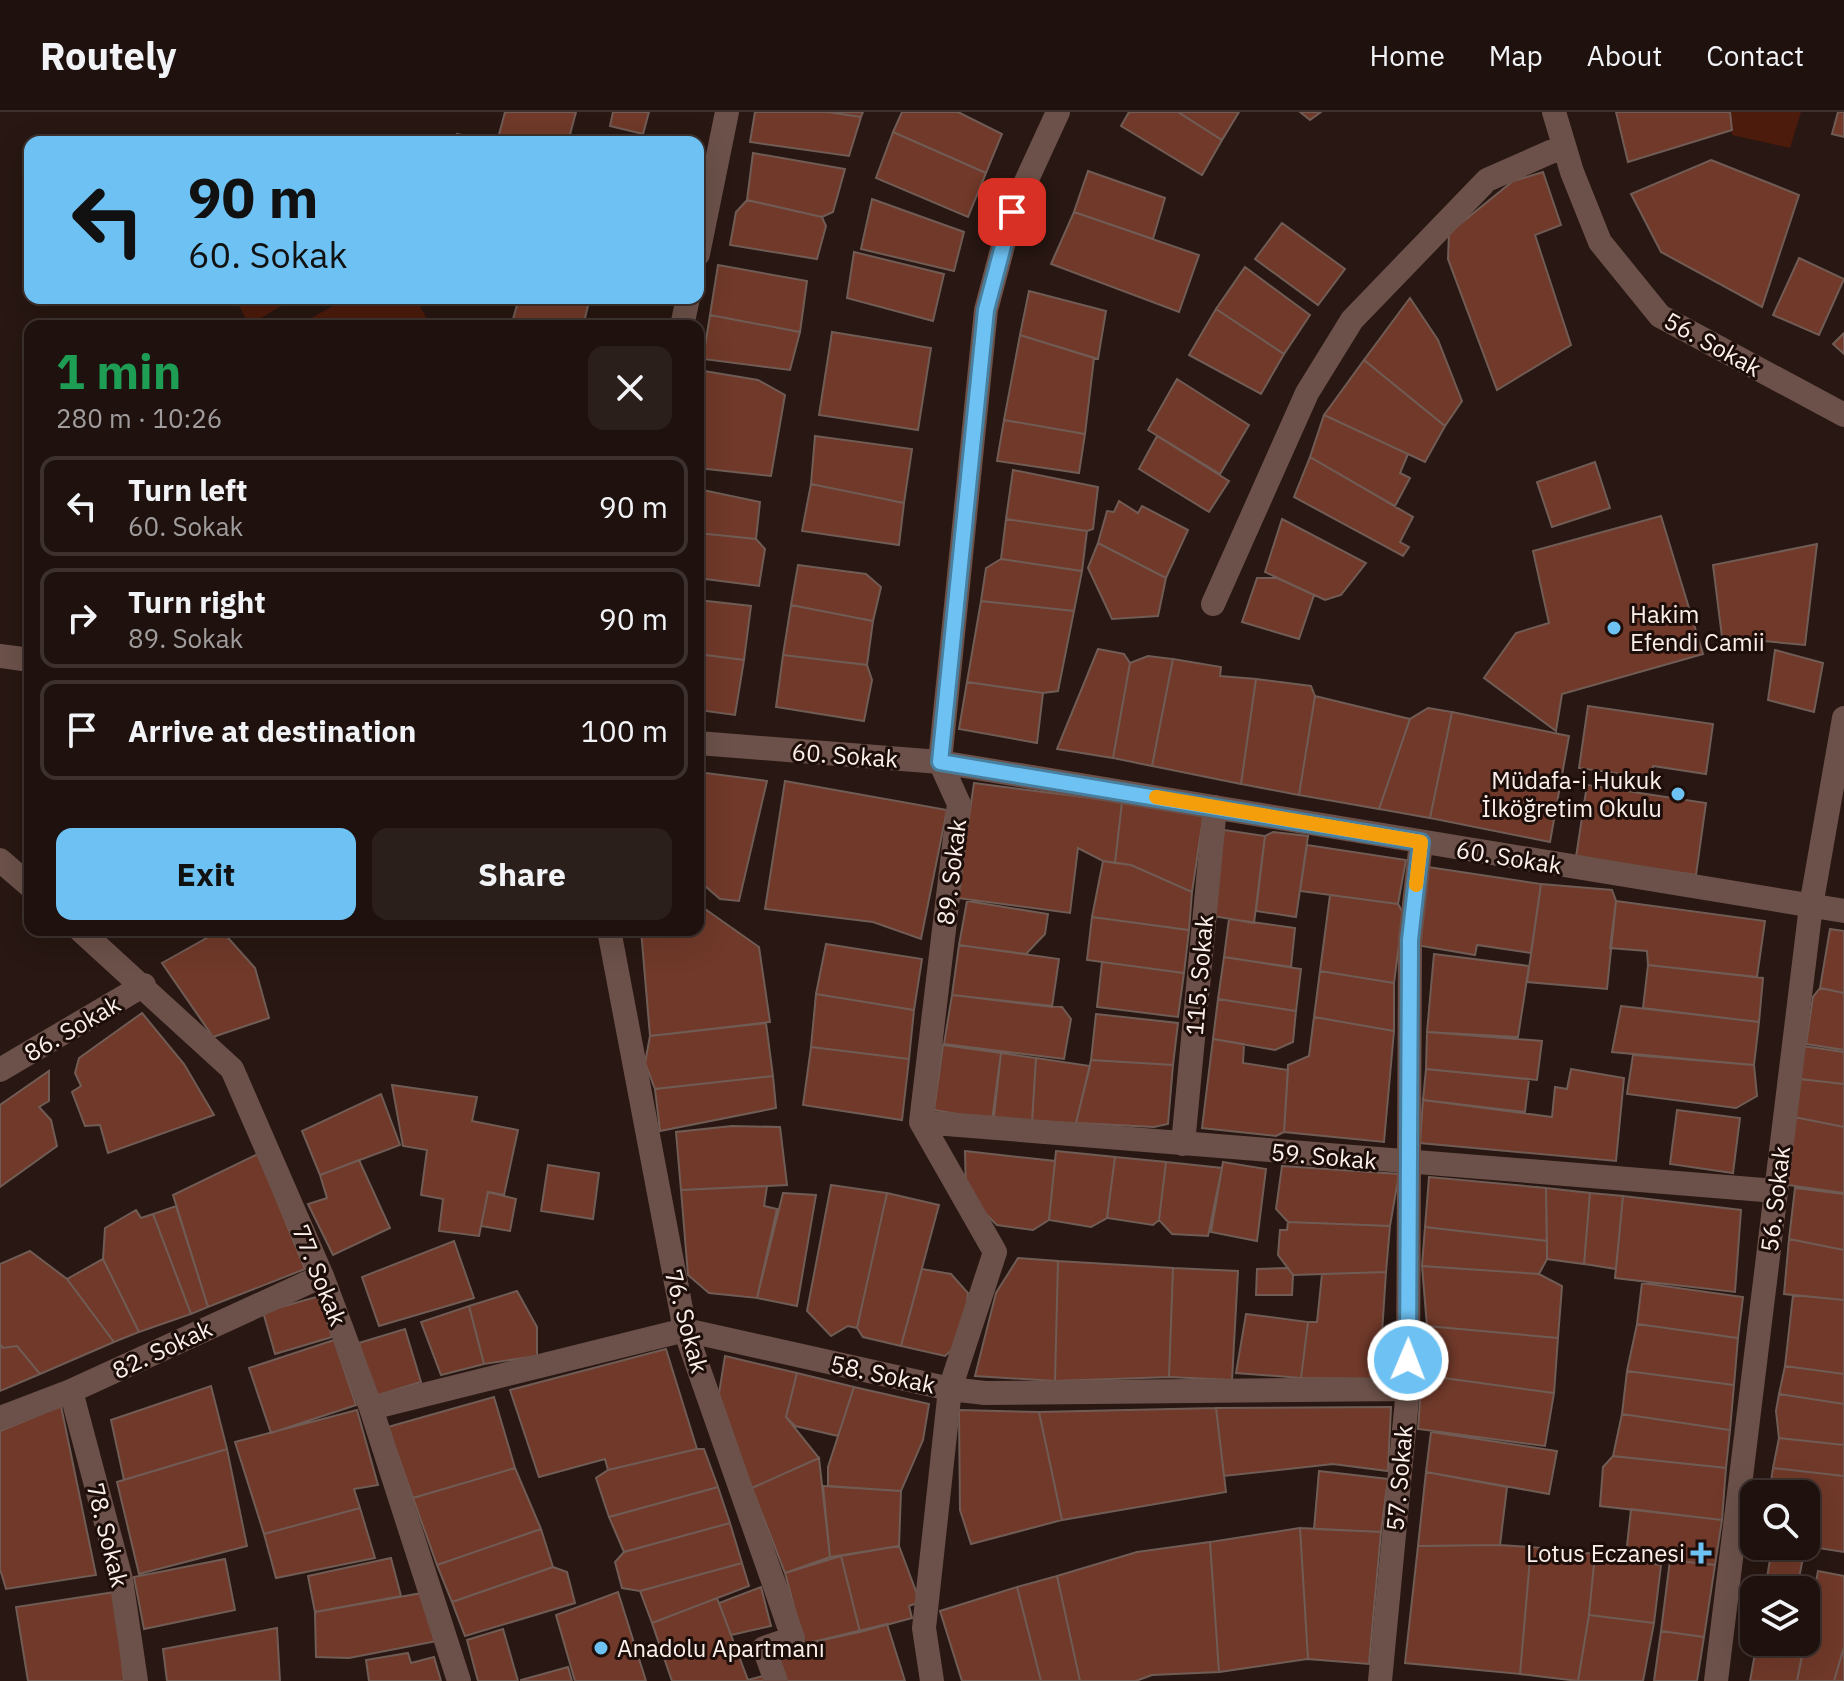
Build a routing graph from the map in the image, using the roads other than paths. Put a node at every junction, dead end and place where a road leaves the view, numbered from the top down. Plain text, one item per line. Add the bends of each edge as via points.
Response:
1 (727, 112) edge
2 (1058, 112) edge
3 (1554, 112) edge
4 (1564, 146) junction
5 (704, 225) edge
6 (1844, 415) edge
7 (1213, 604) dead end
8 (0, 656) edge
9 (24, 659) edge
10 (1844, 718) edge
11 (704, 743) edge
12 (940, 762) junction
13 (1215, 807) junction
14 (1421, 842) junction
15 (0, 860) edge
16 (24, 881) edge
17 (1811, 906) junction
18 (1844, 911) edge
19 (87, 936) edge
20 (610, 936) edge
21 (144, 985) junction
22 (0, 1070) edge
23 (921, 1122) junction
24 (1183, 1144) junction
25 (1410, 1163) junction
26 (1776, 1191) junction
27 (322, 1276) junction
28 (685, 1330) junction
29 (950, 1389) junction
30 (1408, 1389) junction
31 (71, 1391) junction
32 (371, 1408) junction
33 (0, 1418) edge
34 (136, 1681) edge
35 (459, 1681) edge
36 (776, 1681) edge
37 (932, 1681) edge
38 (1380, 1681) edge
39 (1716, 1681) edge

1 - 5 street
2 - 12 street via 1012,212 986,310
3 - 4 street, 56. Sokak
4 - 6 street, 56. Sokak via 1600,242 1660,316
4 - 7 street via 1487,180 1352,320 1307,393
8 - 9 street
10 - 17 street, 56. Sokak
11 - 12 street, 60. Sokak
12 - 13 street, 60. Sokak
12 - 23 street, 89. Sokak via 959,804
13 - 14 street, 60. Sokak
13 - 24 street, 115. Sokak
14 - 17 street, 60. Sokak
14 - 25 street, 57. Sokak via 1410,940
15 - 16 street
17 - 18 street, 60. Sokak
17 - 26 street, 56. Sokak
19 - 21 street, 77. Sokak
20 - 28 street, 76. Sokak
21 - 22 street, 86. Sokak
21 - 27 street, 77. Sokak via 232,1069
23 - 24 street, 59. Sokak
23 - 29 street via 995,1252
24 - 25 street, 59. Sokak
25 - 26 street, 59. Sokak
25 - 30 street, 57. Sokak
26 - 39 street, 56. Sokak
27 - 31 street, 82. Sokak
27 - 32 street, 77. Sokak
28 - 29 street, 58. Sokak
28 - 32 street, 58. Sokak
28 - 36 street, 76. Sokak via 793,1638 764,1648
29 - 30 street, 58. Sokak
29 - 37 street via 924,1628
30 - 38 street, 57. Sokak
31 - 33 street, 82. Sokak
31 - 34 street, 78. Sokak via 121,1579
32 - 35 street, 77. Sokak

